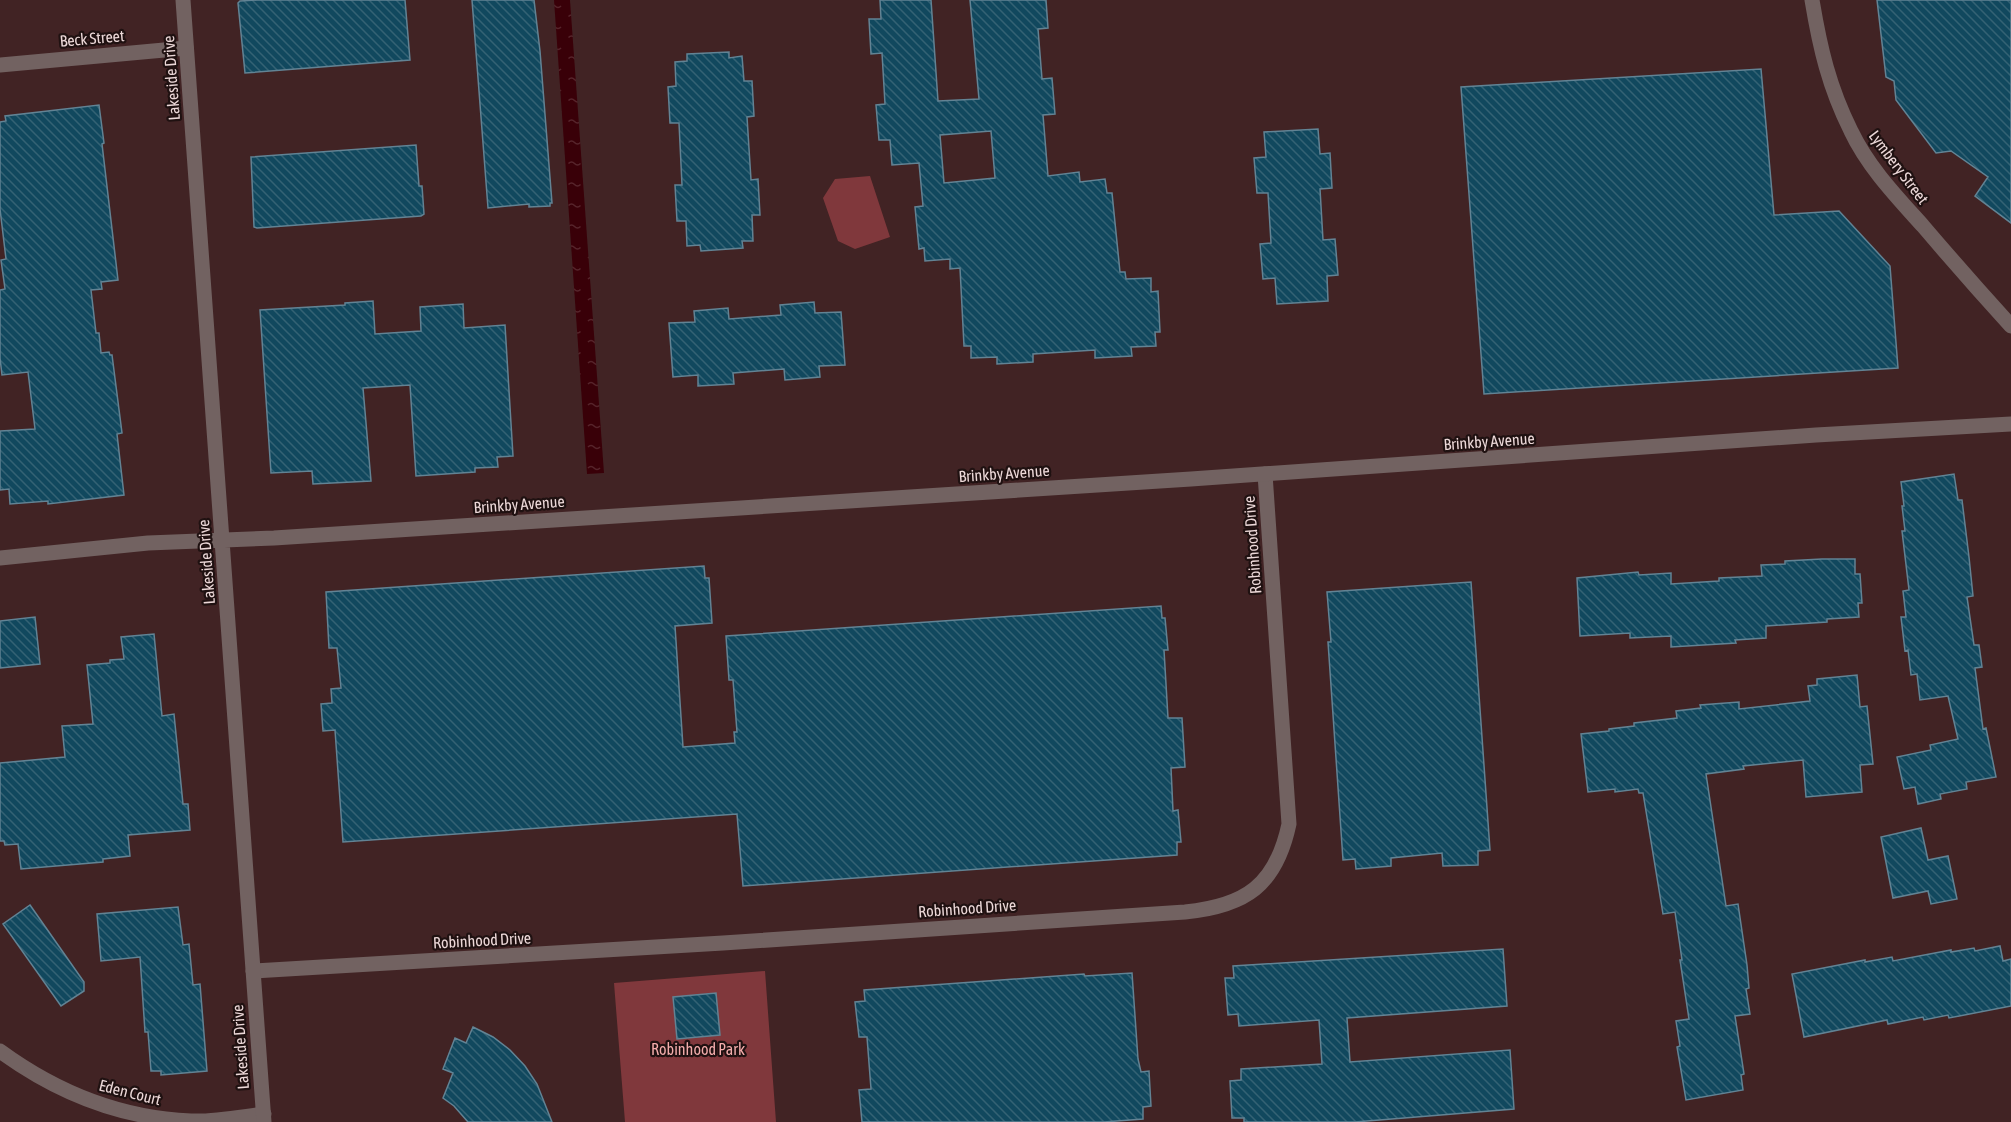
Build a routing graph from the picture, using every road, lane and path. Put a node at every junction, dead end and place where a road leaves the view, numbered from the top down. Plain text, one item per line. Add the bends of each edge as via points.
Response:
1 (183, 0) edge
2 (1812, 0) edge
3 (186, 48) junction
4 (0, 65) edge
5 (2011, 326) edge
6 (2011, 424) edge
7 (1265, 474) junction
8 (223, 539) junction
9 (0, 558) edge
10 (253, 971) junction
11 (0, 1051) edge
12 (264, 1118) edge

1 - 3 street, Lakeside Drive
2 - 5 street, Lymbery Street via 1833,93 1852,134 1898,199
3 - 4 street, Beck Street
3 - 8 street, Lakeside Drive
6 - 7 street, Brinkby Avenue
7 - 8 street, Brinkby Avenue
7 - 10 street, Robinhood Drive via 1288,824 1283,849 1271,872 1255,890 1233,903 1185,912
8 - 9 street, Brinkby Avenue
8 - 10 street, Lakeside Drive
10 - 12 street, Lakeside Drive
11 - 12 street, Eden Court via 24,1070 68,1093 150,1118

